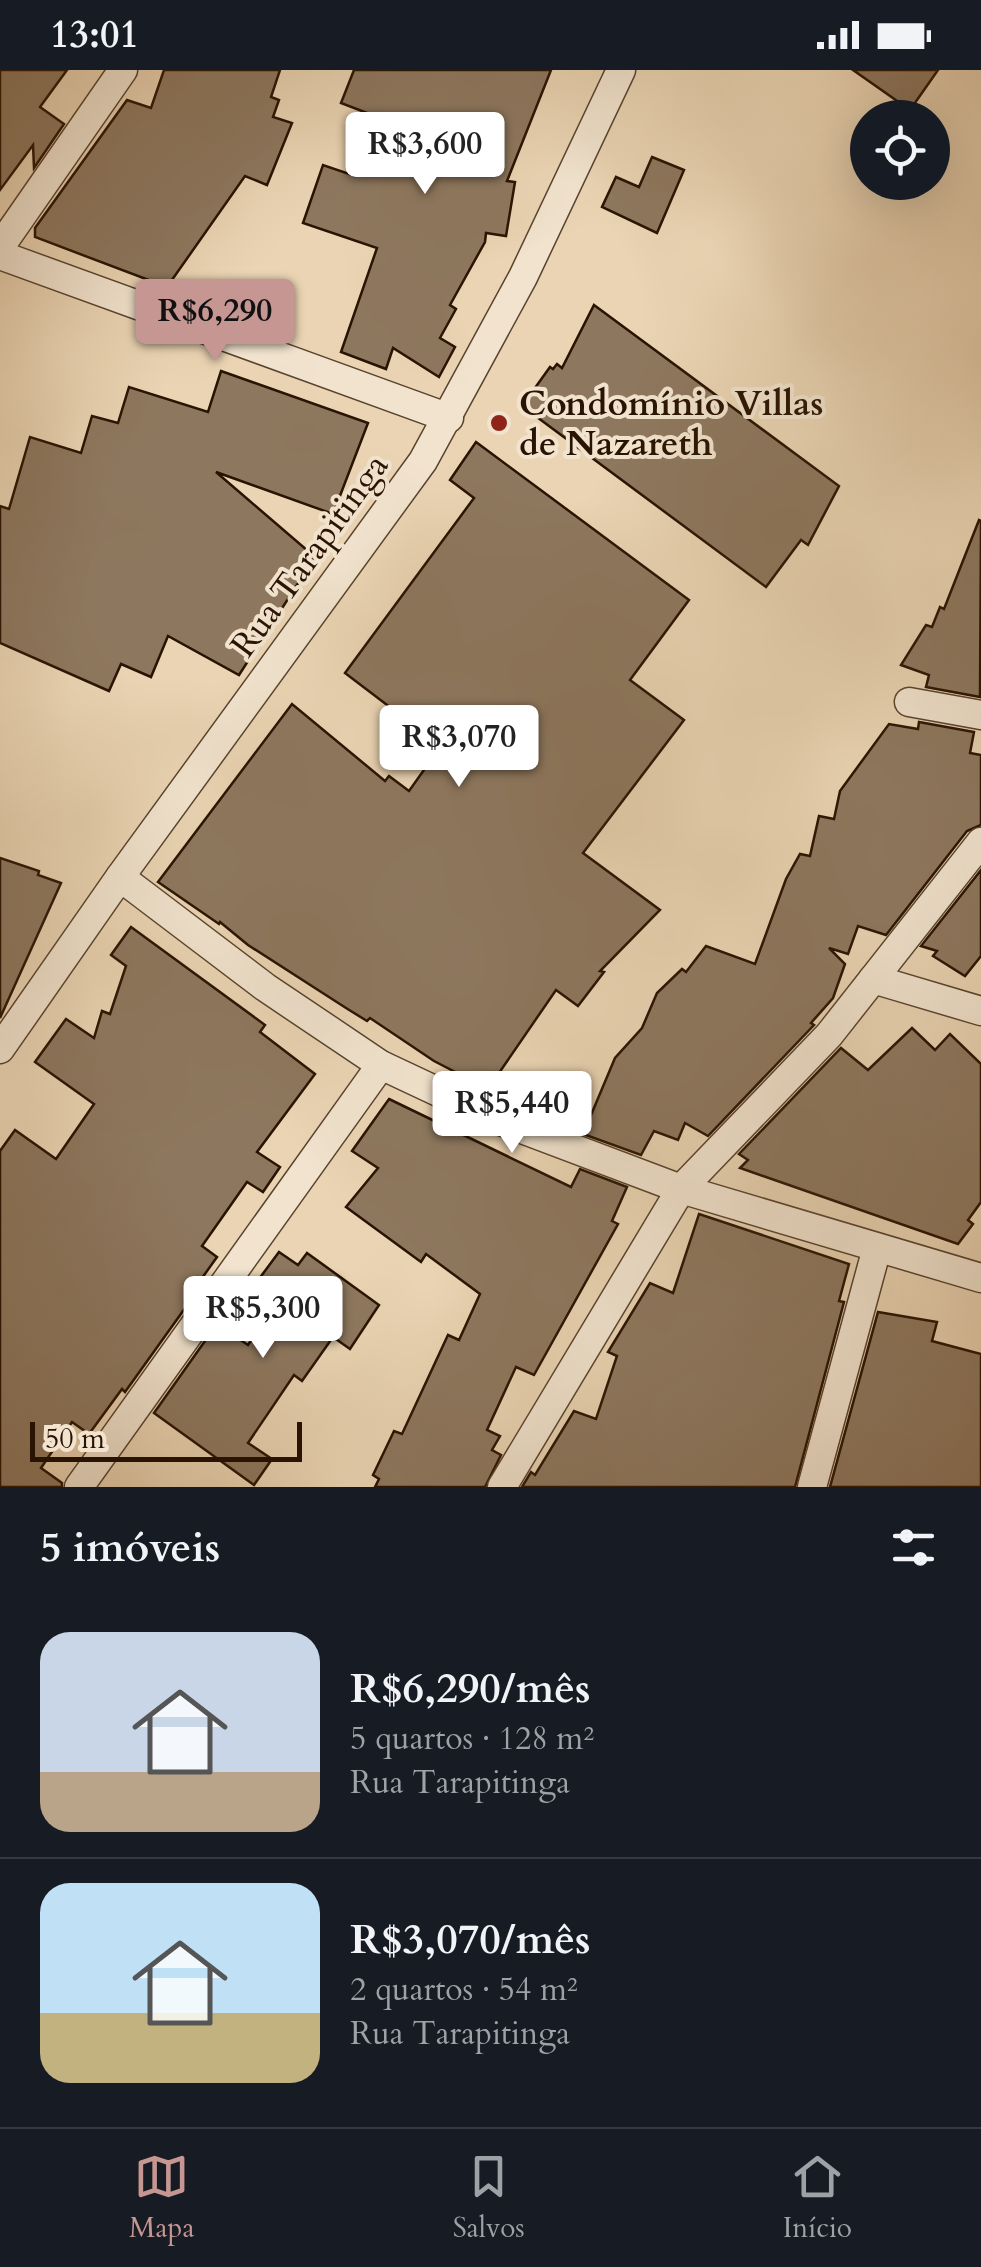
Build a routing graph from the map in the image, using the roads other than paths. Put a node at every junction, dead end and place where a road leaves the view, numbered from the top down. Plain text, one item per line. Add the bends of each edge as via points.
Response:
1 (123, 70) edge
2 (622, 70) edge
3 (0, 247) edge
4 (0, 255) edge
5 (449, 418) junction
6 (908, 702) dead end
7 (981, 715) edge
8 (981, 842) edge
9 (120, 877) junction
10 (873, 979) junction
11 (981, 1011) edge
12 (0, 1049) edge
13 (380, 1066) junction
14 (681, 1188) junction
15 (878, 1248) junction
16 (981, 1278) edge
17 (79, 1487) edge
18 (502, 1487) edge
19 (812, 1487) edge

1 - 3 street
2 - 5 street, Rua Tarapitinga
4 - 5 street
5 - 9 street, Rua Tarapitinga
6 - 7 street
8 - 10 street
9 - 12 street, Rua Tarapitinga
9 - 13 street
10 - 11 street
10 - 14 street via 829,1035
13 - 14 street via 498,1120
13 - 17 street
14 - 15 street
14 - 18 street
15 - 16 street
15 - 19 street

